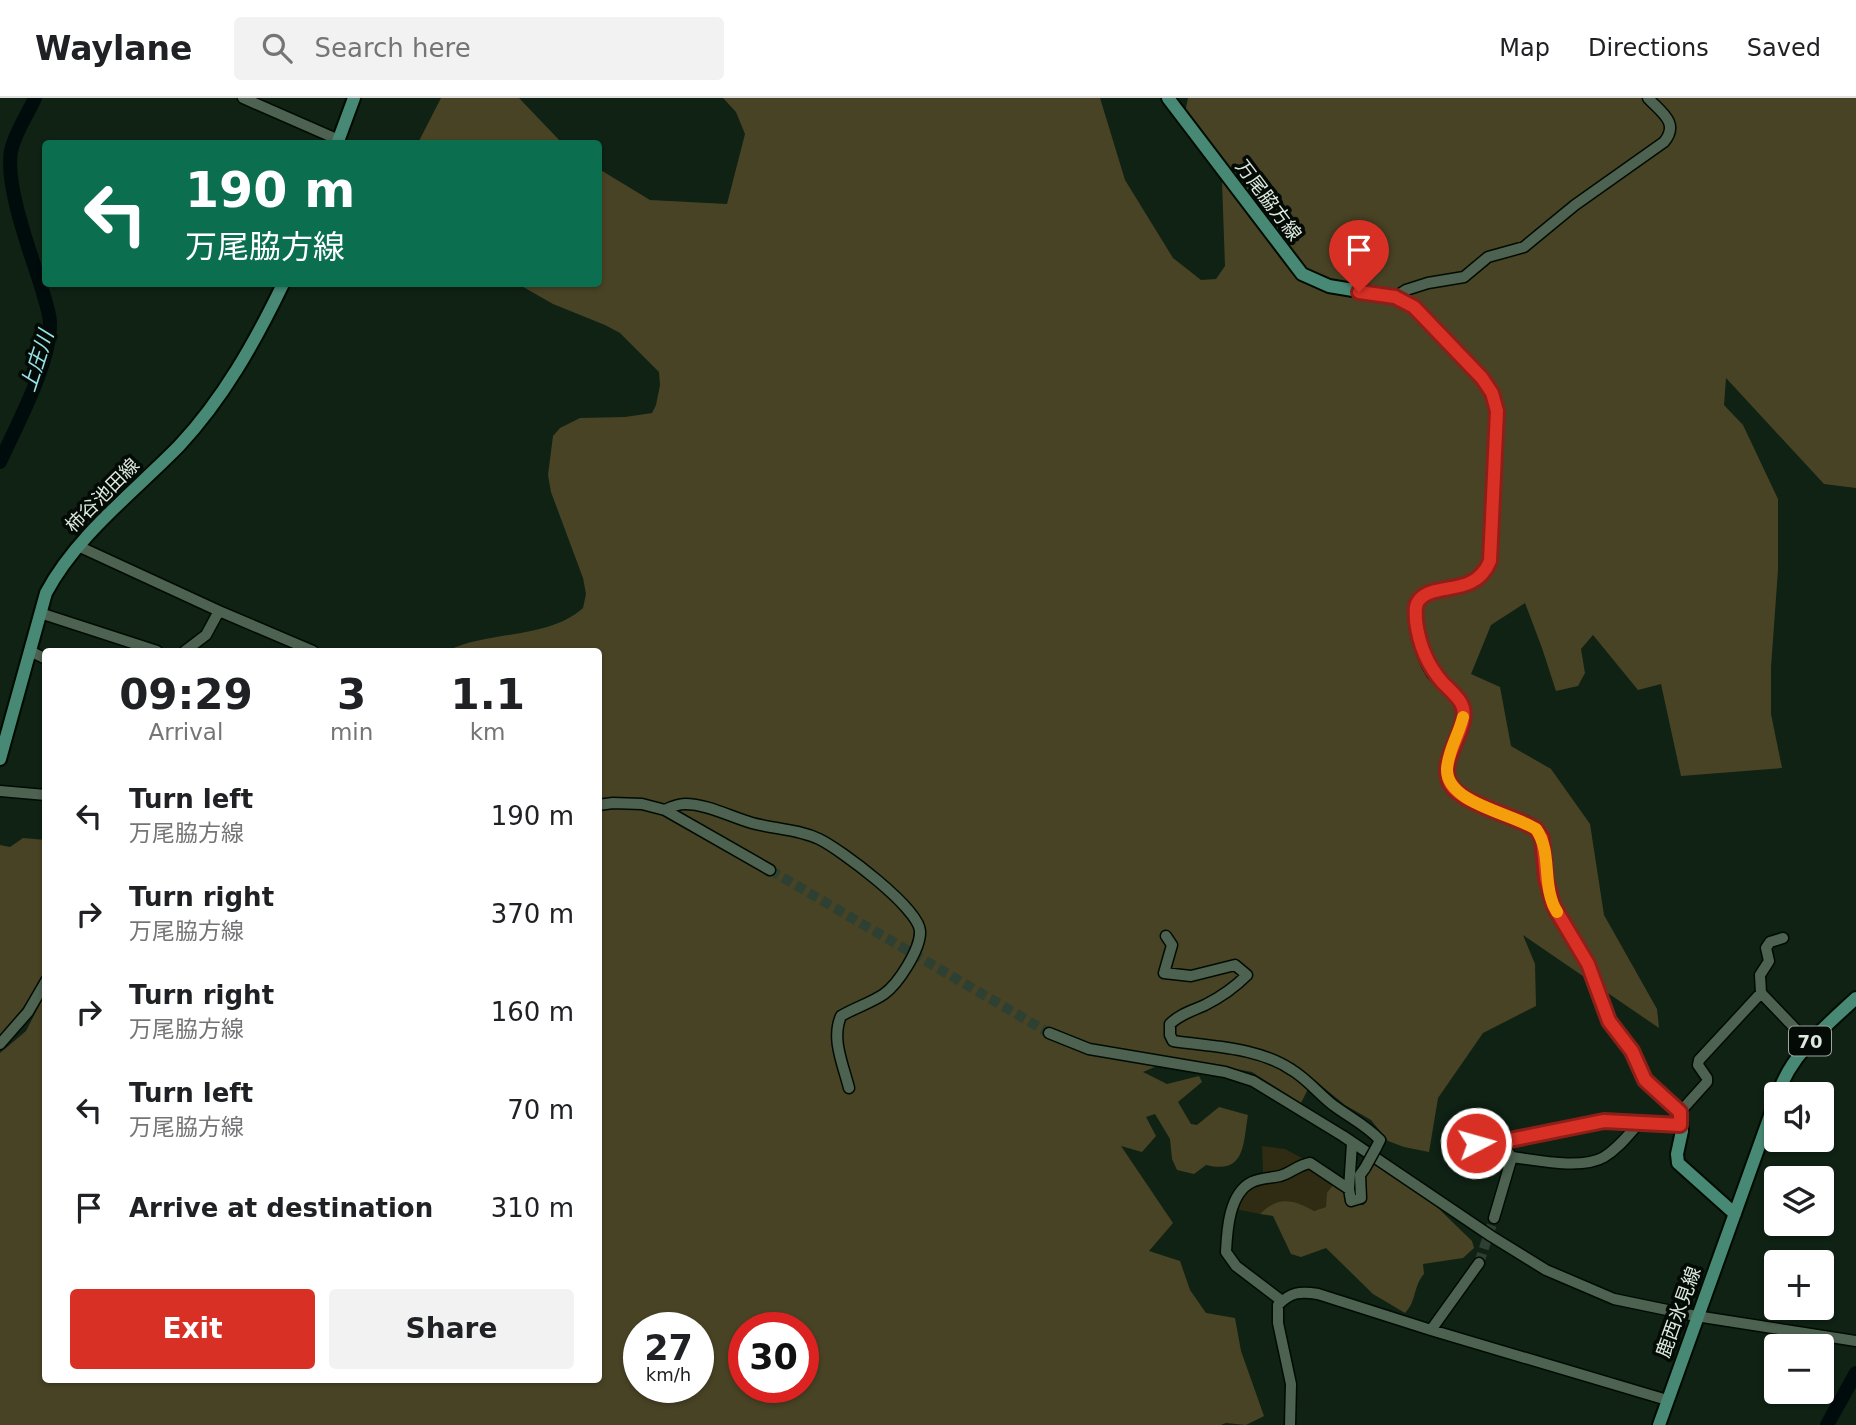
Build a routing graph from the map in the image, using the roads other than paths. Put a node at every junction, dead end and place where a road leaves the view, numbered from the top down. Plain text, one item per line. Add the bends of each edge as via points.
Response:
1 (243, 98) edge
2 (354, 98) edge
3 (1168, 98) edge
4 (1648, 98) edge
5 (334, 140) edge
6 (339, 140) edge
7 (282, 287) edge
8 (1395, 297) junction
9 (78, 547) junction
10 (219, 611) junction
11 (40, 613) junction
12 (148, 648) edge
13 (189, 648) edge
14 (306, 648) edge
15 (30, 651) junction
16 (42, 657) edge
17 (0, 759) edge
18 (0, 791) edge
19 (42, 795) edge
20 (602, 804) edge
21 (665, 810) junction
22 (770, 870) tunnel mouth
23 (1166, 936) dead end
24 (1783, 938) dead end
25 (42, 988) edge
26 (1761, 993) junction
27 (1856, 998) edge
28 (1049, 1033) tunnel mouth
29 (1808, 1042) junction
30 (0, 1044) edge
31 (1782, 1082) edge
32 (849, 1087) dead end
33 (1680, 1118) junction
34 (1640, 1122) junction
35 (1764, 1133) edge
36 (1500, 1142) junction
37 (1352, 1143) junction
38 (1476, 1143) dead end
39 (1511, 1157) junction
40 (1349, 1189) junction
41 (1735, 1214) junction
42 (1494, 1218) tunnel mouth
43 (1479, 1263) tunnel mouth
44 (1282, 1301) junction
45 (1696, 1316) junction
46 (1431, 1331) junction
47 (1854, 1340) edge
48 (1667, 1400) junction
49 (1290, 1425) edge
50 (1659, 1425) edge

1 - 5 street
2 - 6 main road
3 - 8 main road, 万尾脇方線 via 1302,274 1329,286
4 - 8 street via 1669,118 1671,129 1664,142 1524,247 1488,257 1464,277 1428,283
7 - 9 main road, 柿谷池田線 via 262,329 217,399 181,443
8 - 33 main road, 万尾脇方線 via 1414,307 1463,356 1492,393 1497,411 1490,561 1485,573 1475,580 1429,594 1419,599 1415,608 1422,650 1433,671 1462,704 1448,778 1461,796 1536,829 1542,838 1553,905 1588,964 1609,1021 1632,1051 1645,1080
9 - 10 street
9 - 11 main road, 柿谷池田線 via 58,570
10 - 13 street via 206,635
10 - 14 street
11 - 12 street
11 - 15 main road, 柿谷池田線
15 - 16 street
15 - 17 main road, 柿谷池田線
18 - 19 street
20 - 21 street via 642,804
21 - 22 street
21 - 32 street via 684,804 699,806 816,837 855,861 917,921 917,948 890,988 841,1016 836,1028
23 - 40 street, bridge via 1172,945 1164,973 1191,976 1235,965 1247,975 1234,988 1177,1017 1170,1024 1173,1041 1250,1051 1282,1063 1368,1128 1380,1140 1360,1175 1361,1198 1352,1201
24 - 26 street via 1766,948 1769,961 1760,975
25 - 30 street
26 - 29 street
26 - 33 street via 1699,1060 1707,1082
27 - 29 main road, 70
28 - 37 street via 1089,1049 1226,1072 1253,1081
29 - 31 main road, 70
33 - 34 street
33 - 41 main road via 1678,1163
34 - 36 street via 1604,1121
34 - 39 street via 1614,1149 1594,1161
35 - 41 main road
36 - 38 street
36 - 39 street
37 - 40 street
37 - 45 street via 1546,1270 1614,1299
39 - 42 street
40 - 44 street via 1310,1163 1243,1188 1230,1212 1226,1252 1236,1266
41 - 45 main road, 鹿西氷見線
43 - 46 street
44 - 46 street via 1301,1291 1318,1294
44 - 49 street via 1278,1323 1291,1384
45 - 47 street
45 - 48 main road, 鹿西氷見線
46 - 48 street
48 - 50 main road, 鹿西氷見線

